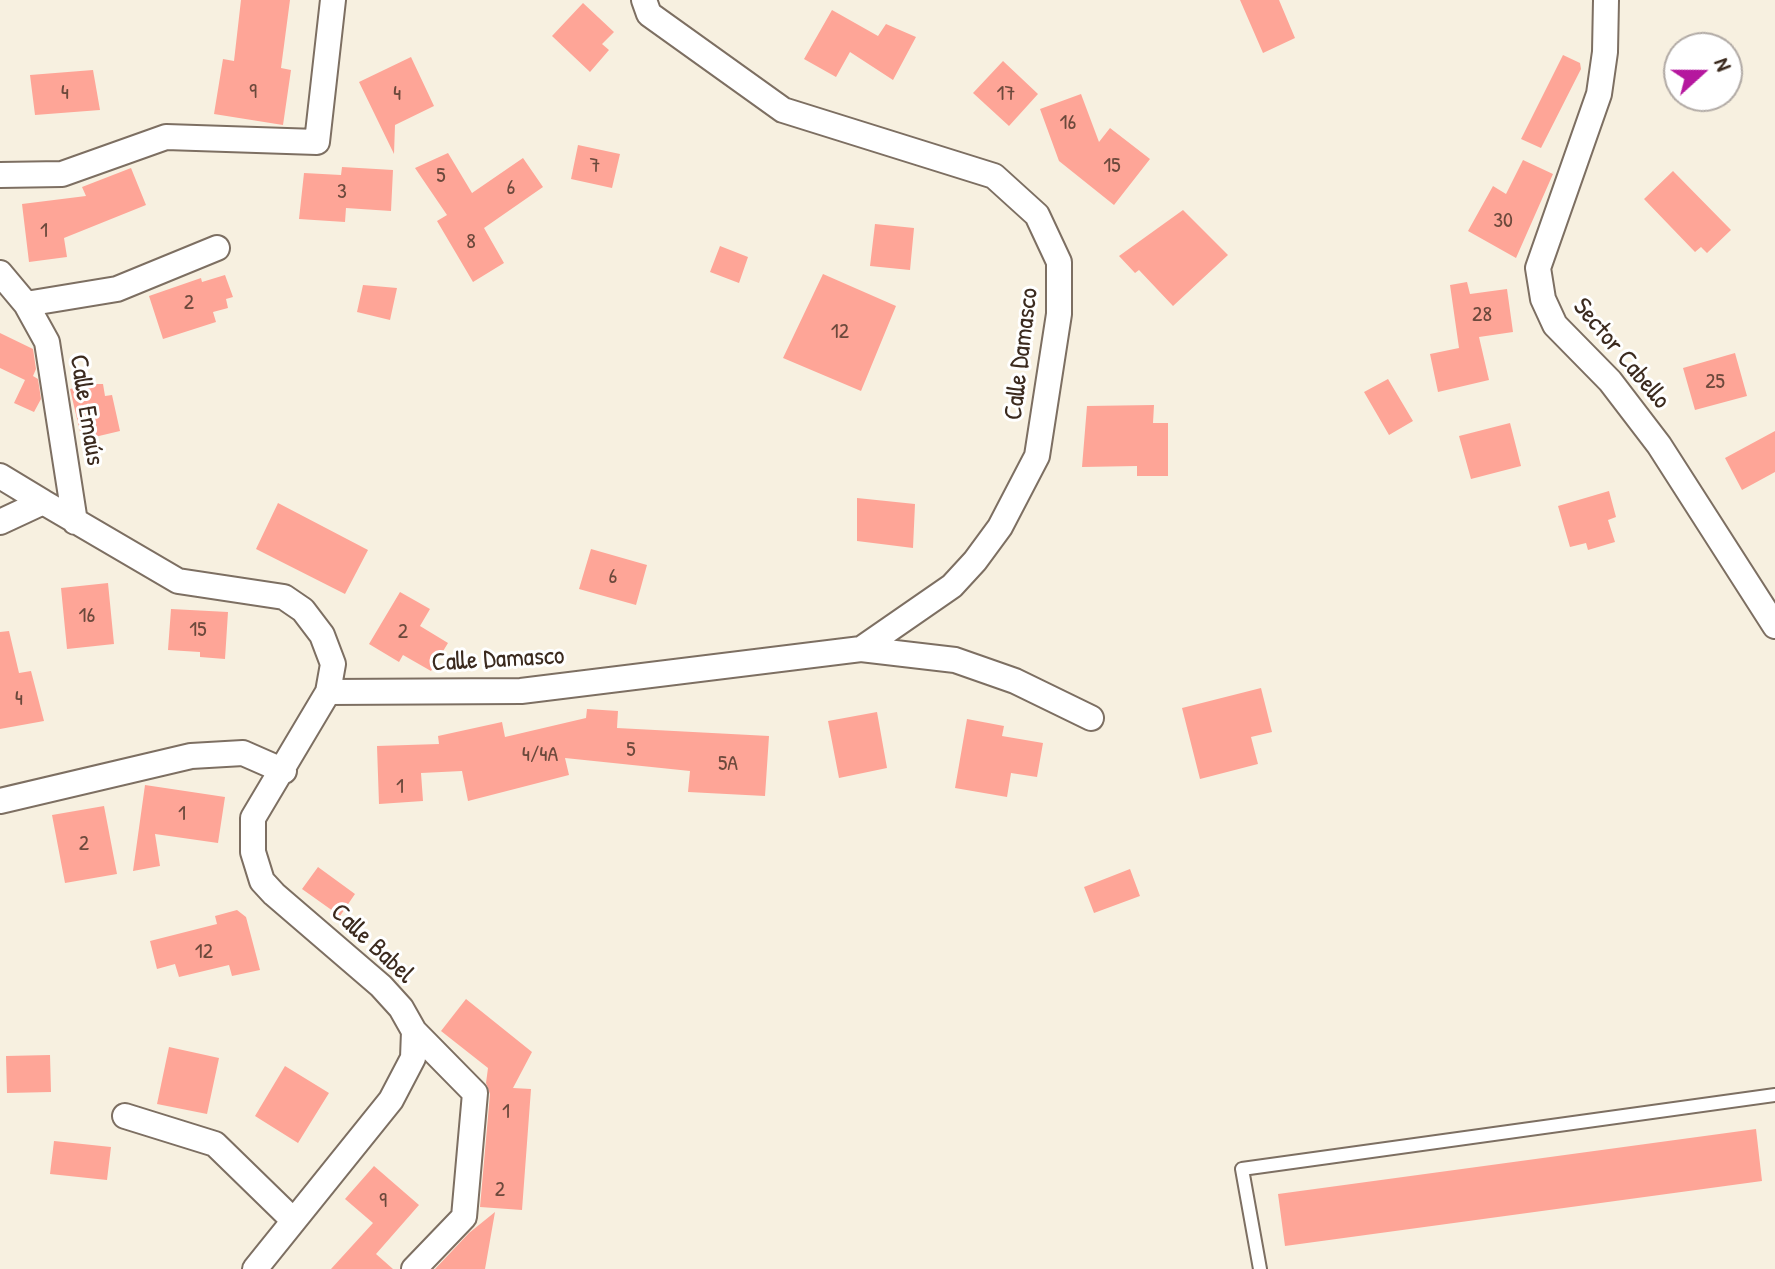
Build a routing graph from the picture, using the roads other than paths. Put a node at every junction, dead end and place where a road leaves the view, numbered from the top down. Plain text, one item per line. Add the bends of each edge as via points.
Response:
1 (333, 0) edge
2 (644, 0) edge
3 (1606, 0) edge
4 (0, 175) edge
5 (217, 248) dead end
6 (0, 273) edge
7 (26, 304) junction
8 (0, 476) edge
9 (43, 502) junction
10 (0, 522) edge
11 (75, 522) junction
12 (1774, 625) edge
13 (861, 649) junction
14 (328, 692) junction
15 (1091, 718) dead end
16 (284, 771) junction
17 (0, 801) edge
18 (414, 1031) junction
19 (1775, 1095) edge
20 (125, 1116) dead end
21 (293, 1220) junction
22 (255, 1269) edge
23 (414, 1269) edge
24 (1260, 1269) edge

1 - 4 street via 317,142 166,137 62,174
2 - 13 street, Calle Damasco via 649,14 783,110 994,176 1037,215 1059,262 1059,314 1037,456 1000,527 952,586
3 - 12 street, Sector Cabello via 1599,94 1538,268 1543,299 1555,325 1610,381 1659,445
5 - 7 street via 117,289
6 - 7 street, Calle Emaús
7 - 11 street, Calle Emaús via 47,342
8 - 9 street
9 - 10 street
9 - 11 street
11 - 14 street via 178,581 284,597 303,610 322,635 333,664
13 - 14 street, Calle Damasco via 521,691
13 - 15 street, Calle Damasco via 955,660 1015,681
14 - 16 street, Calle Babel
16 - 17 street via 243,753 191,756
16 - 18 street, Calle Babel via 253,818 253,852 262,881 381,986
18 - 21 street via 413,1058 391,1100
18 - 23 street, Calle Babel via 475,1093 464,1217
19 - 24 lane via 1242,1169
20 - 21 street via 215,1144
21 - 22 street

